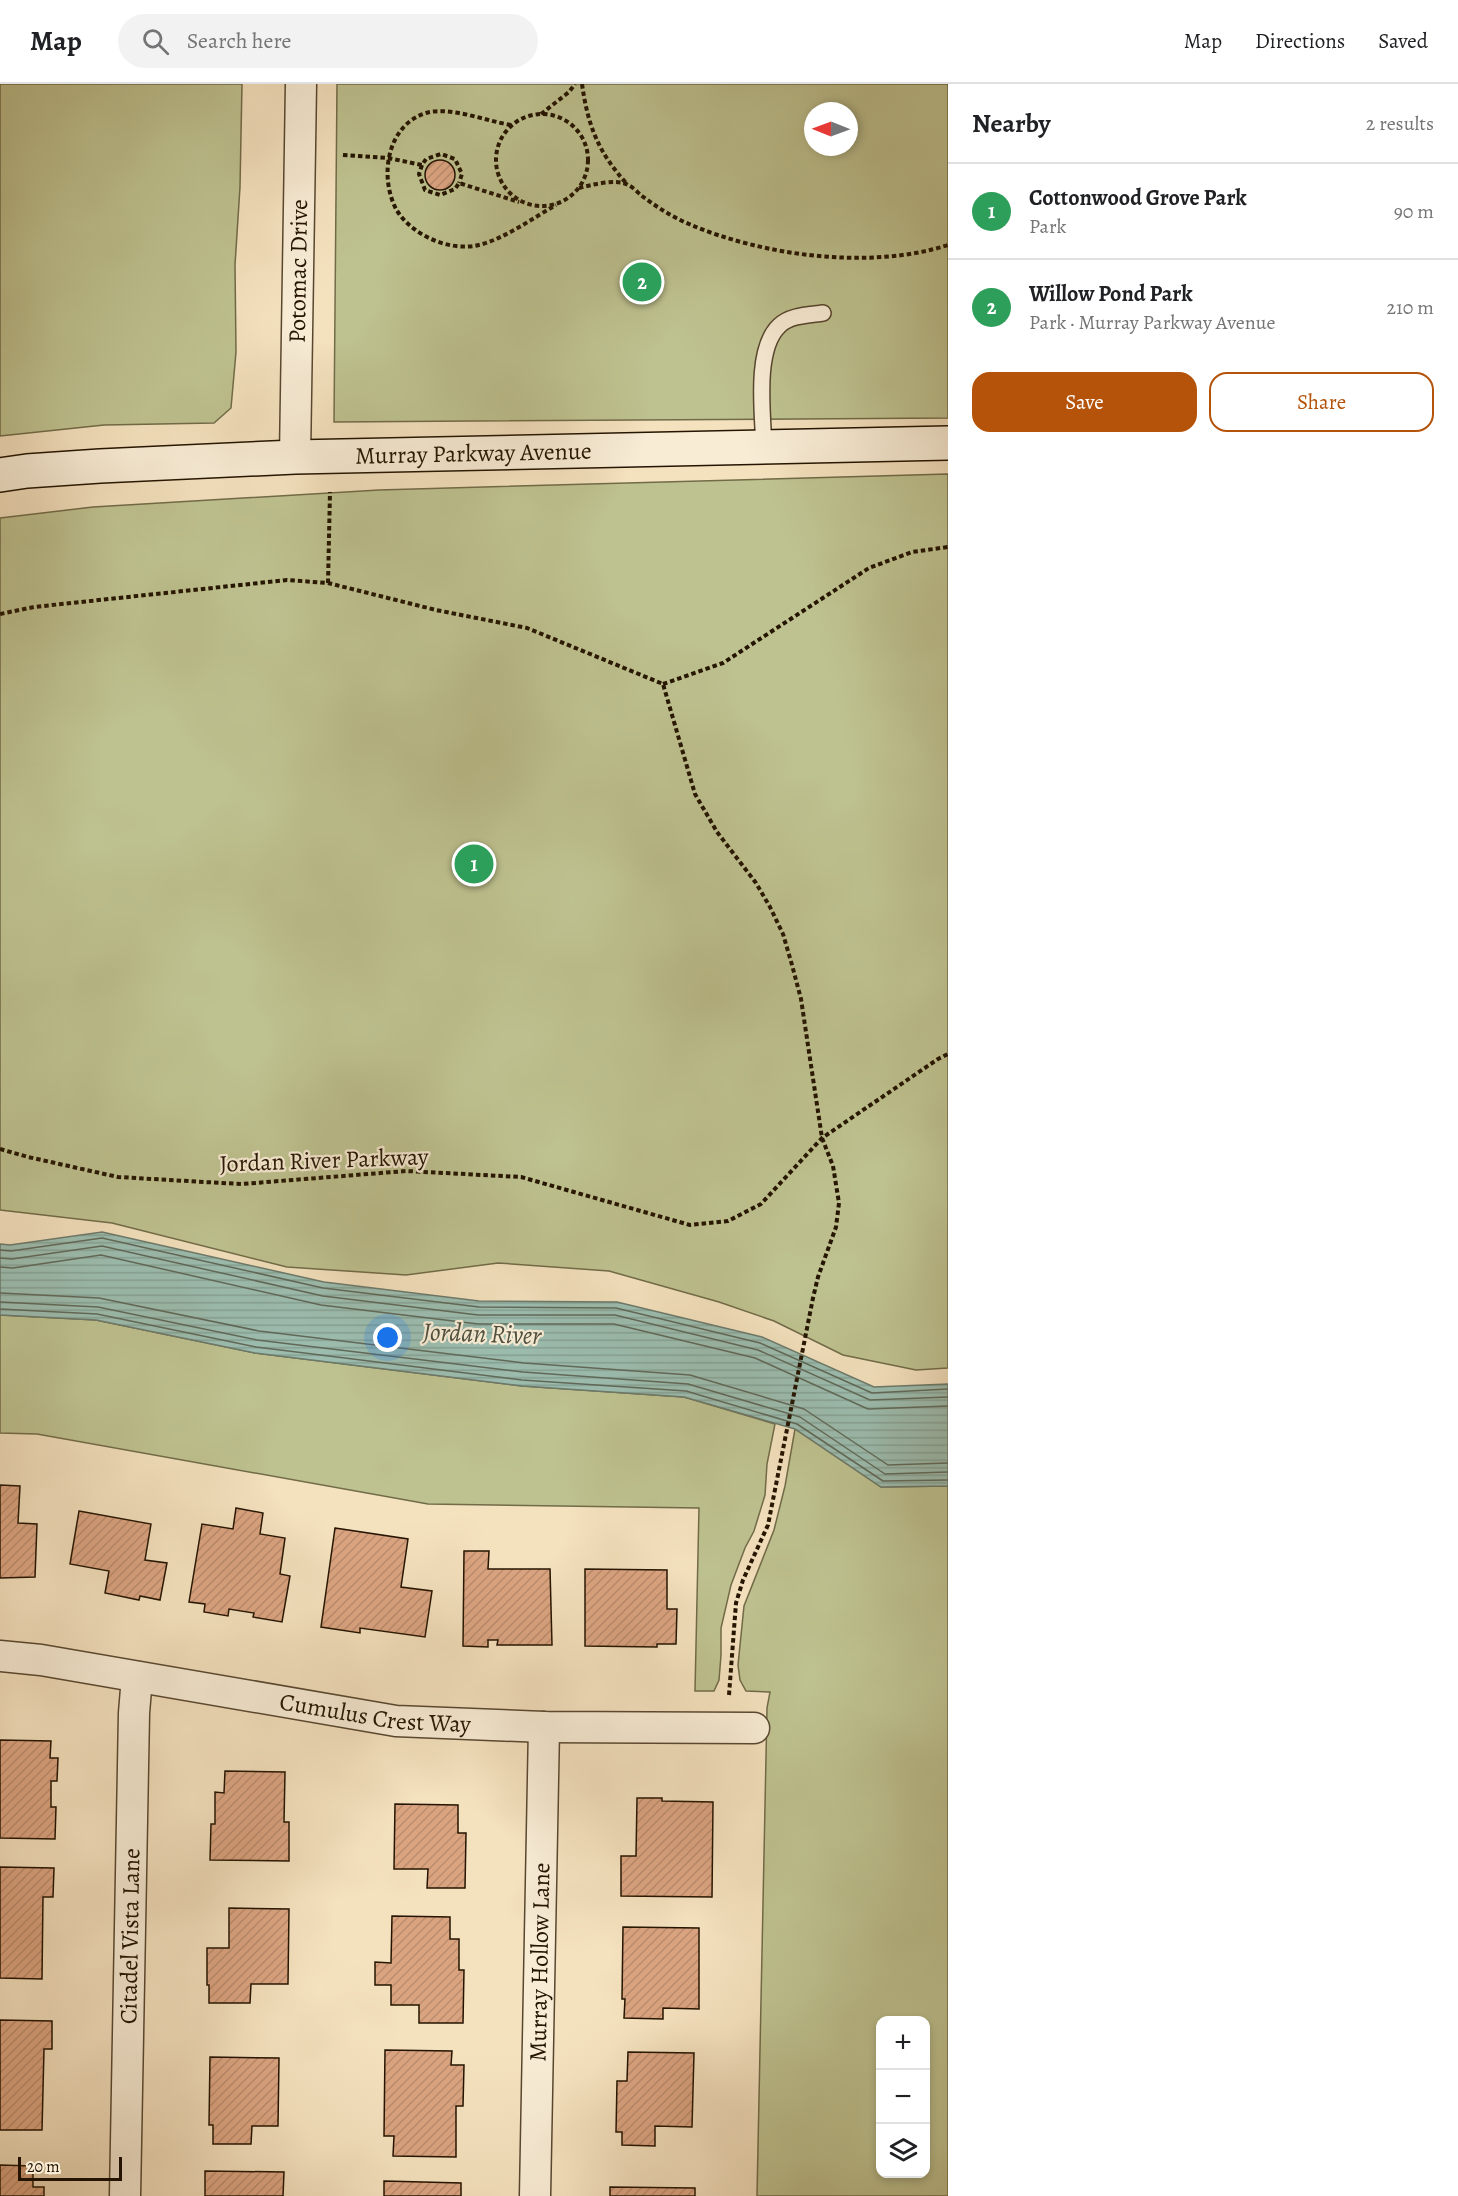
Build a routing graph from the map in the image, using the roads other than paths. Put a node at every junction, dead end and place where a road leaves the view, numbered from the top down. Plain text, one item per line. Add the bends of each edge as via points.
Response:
1 (301, 84) edge
2 (824, 313) dead end
3 (948, 443) edge
4 (764, 448) junction
5 (295, 457) junction
6 (0, 475) edge
7 (0, 1656) edge
8 (137, 1677) junction
9 (544, 1727) junction
10 (754, 1728) dead end
11 (125, 2196) edge
12 (535, 2196) edge

1 - 5 street, Potomac Drive
2 - 4 lane via 780,324 771,337 764,358
3 - 4 street, Murray Parkway Avenue
4 - 5 street, Murray Parkway Avenue
5 - 6 street, Murray Parkway Avenue
7 - 8 street, Cumulus Crest Way
8 - 9 street, Cumulus Crest Way via 396,1721
8 - 11 street, Citadel Vista Lane
9 - 10 street, Cumulus Crest Way
9 - 12 street, Murray Hollow Lane

